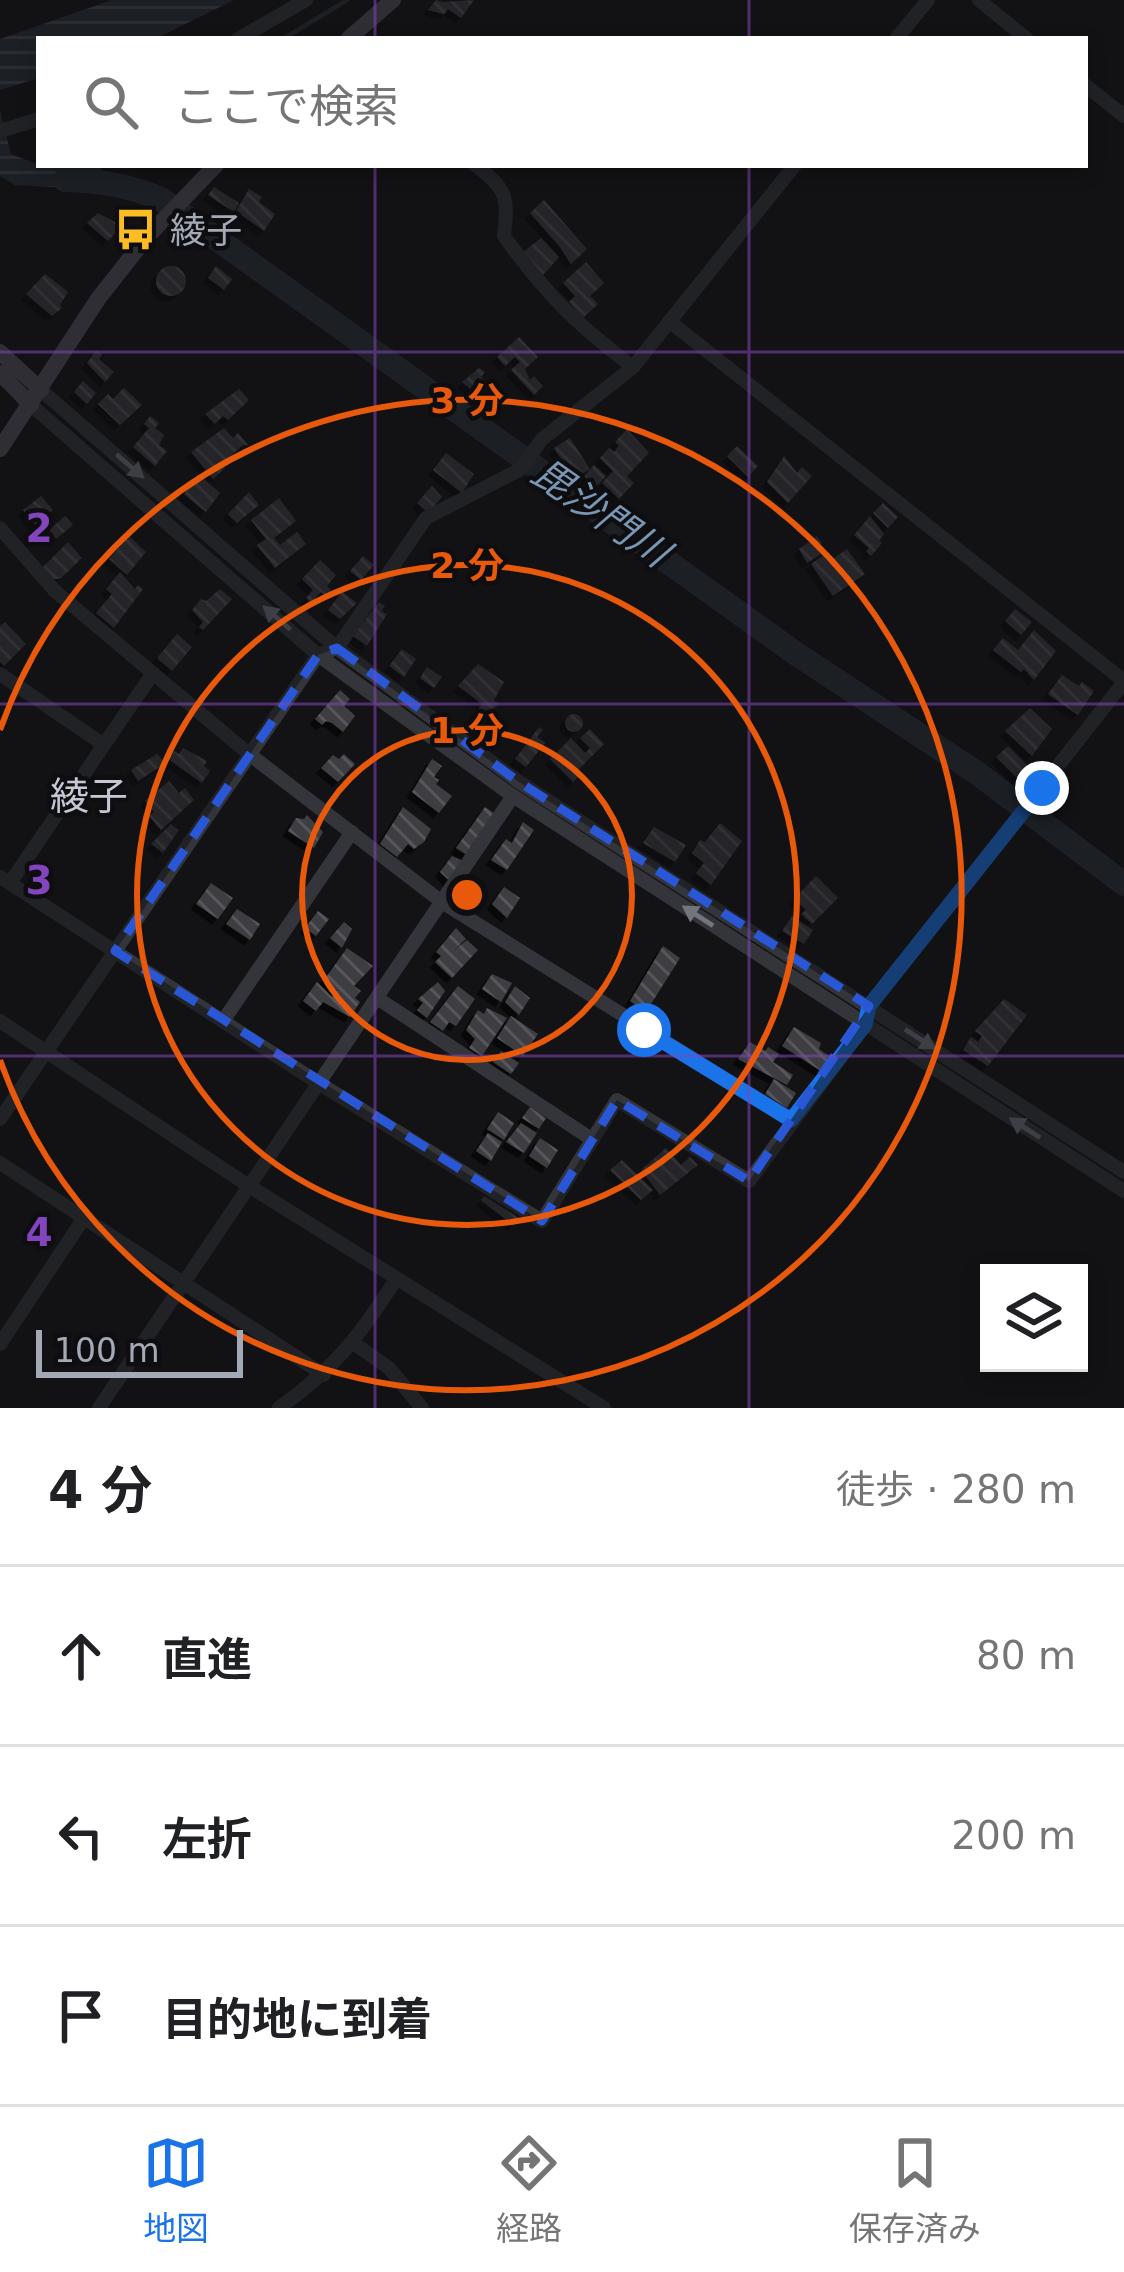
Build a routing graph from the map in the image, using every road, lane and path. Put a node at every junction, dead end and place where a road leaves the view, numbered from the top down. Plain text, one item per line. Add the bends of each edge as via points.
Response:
1 (306, 0) edge
2 (393, 0) edge
3 (928, 0) edge
4 (980, 0) edge
5 (243, 36) edge
6 (351, 36) edge
7 (898, 36) edge
8 (1023, 36) edge
9 (1088, 87) edge
10 (1124, 116) edge
11 (36, 120) edge
12 (0, 130) edge
13 (213, 168) edge
14 (479, 168) edge
15 (793, 168) edge
16 (669, 321) junction
17 (0, 352) edge
18 (633, 367) junction
19 (0, 373) edge
20 (36, 398) junction
21 (0, 449) edge
22 (0, 528) edge
23 (337, 649) junction
24 (318, 655) junction
25 (153, 673) junction
26 (0, 674) edge
27 (1124, 681) edge
28 (104, 746) junction
29 (249, 754) junction
30 (513, 796) junction
31 (352, 832) junction
32 (5, 880) edge
33 (442, 902) junction
34 (115, 951) junction
35 (377, 998) junction
36 (869, 1006) junction
37 (0, 1021) edge
38 (223, 1021) junction
39 (865, 1025) junction
40 (46, 1050) junction
41 (320, 1084) junction
42 (0, 1119) edge
43 (791, 1120) junction
44 (592, 1140) junction
45 (0, 1163) edge
46 (1124, 1172) edge
47 (249, 1186) junction
48 (1124, 1191) edge
49 (84, 1218) junction
50 (396, 1279) junction
51 (184, 1283) junction
52 (352, 1342) junction
53 (0, 1344) edge
54 (324, 1376) junction
55 (99, 1408) edge
56 (279, 1408) edge
57 (422, 1408) edge
58 (604, 1408) edge

1 - 5 street
2 - 6 main road
3 - 7 street
4 - 8 street
9 - 10 street
11 - 12 street
13 - 20 main road via 98,299
14 - 18 street via 508,200 504,236 546,294
15 - 16 street
16 - 18 street
16 - 27 street
17 - 20 main road
18 - 23 street via 541,440 521,469 426,518
19 - 20 main road
20 - 21 main road
20 -> 23 street
24 -> 20 street
22 - 25 street via 56,591
23 - 24 street
23 - 36 street via 519,782
24 - 29 street
24 - 30 street
25 - 28 street
25 - 29 street
26 - 28 street
27 - 36 street
28 - 32 street
29 - 31 street
29 - 34 street
30 - 33 street
39 -> 30 street
31 - 33 street
31 - 38 street
32 - 34 street
33 - 35 street
33 - 43 street
34 - 38 street
34 - 40 street
35 - 41 street
35 - 44 street
36 - 39 street
36 -> 46 street
37 - 40 street
38 - 41 street
39 - 43 street
48 -> 39 street
40 - 42 street
40 - 47 street
41 - 44 street via 542,1221
41 - 47 street
43 - 44 street via 749,1181 617,1100
45 - 49 street
47 - 50 street
47 - 51 street
49 - 51 street
49 - 53 street
50 - 52 street
50 - 58 street
51 - 54 street
51 - 55 street
52 - 54 street
52 - 57 street
54 - 56 street

